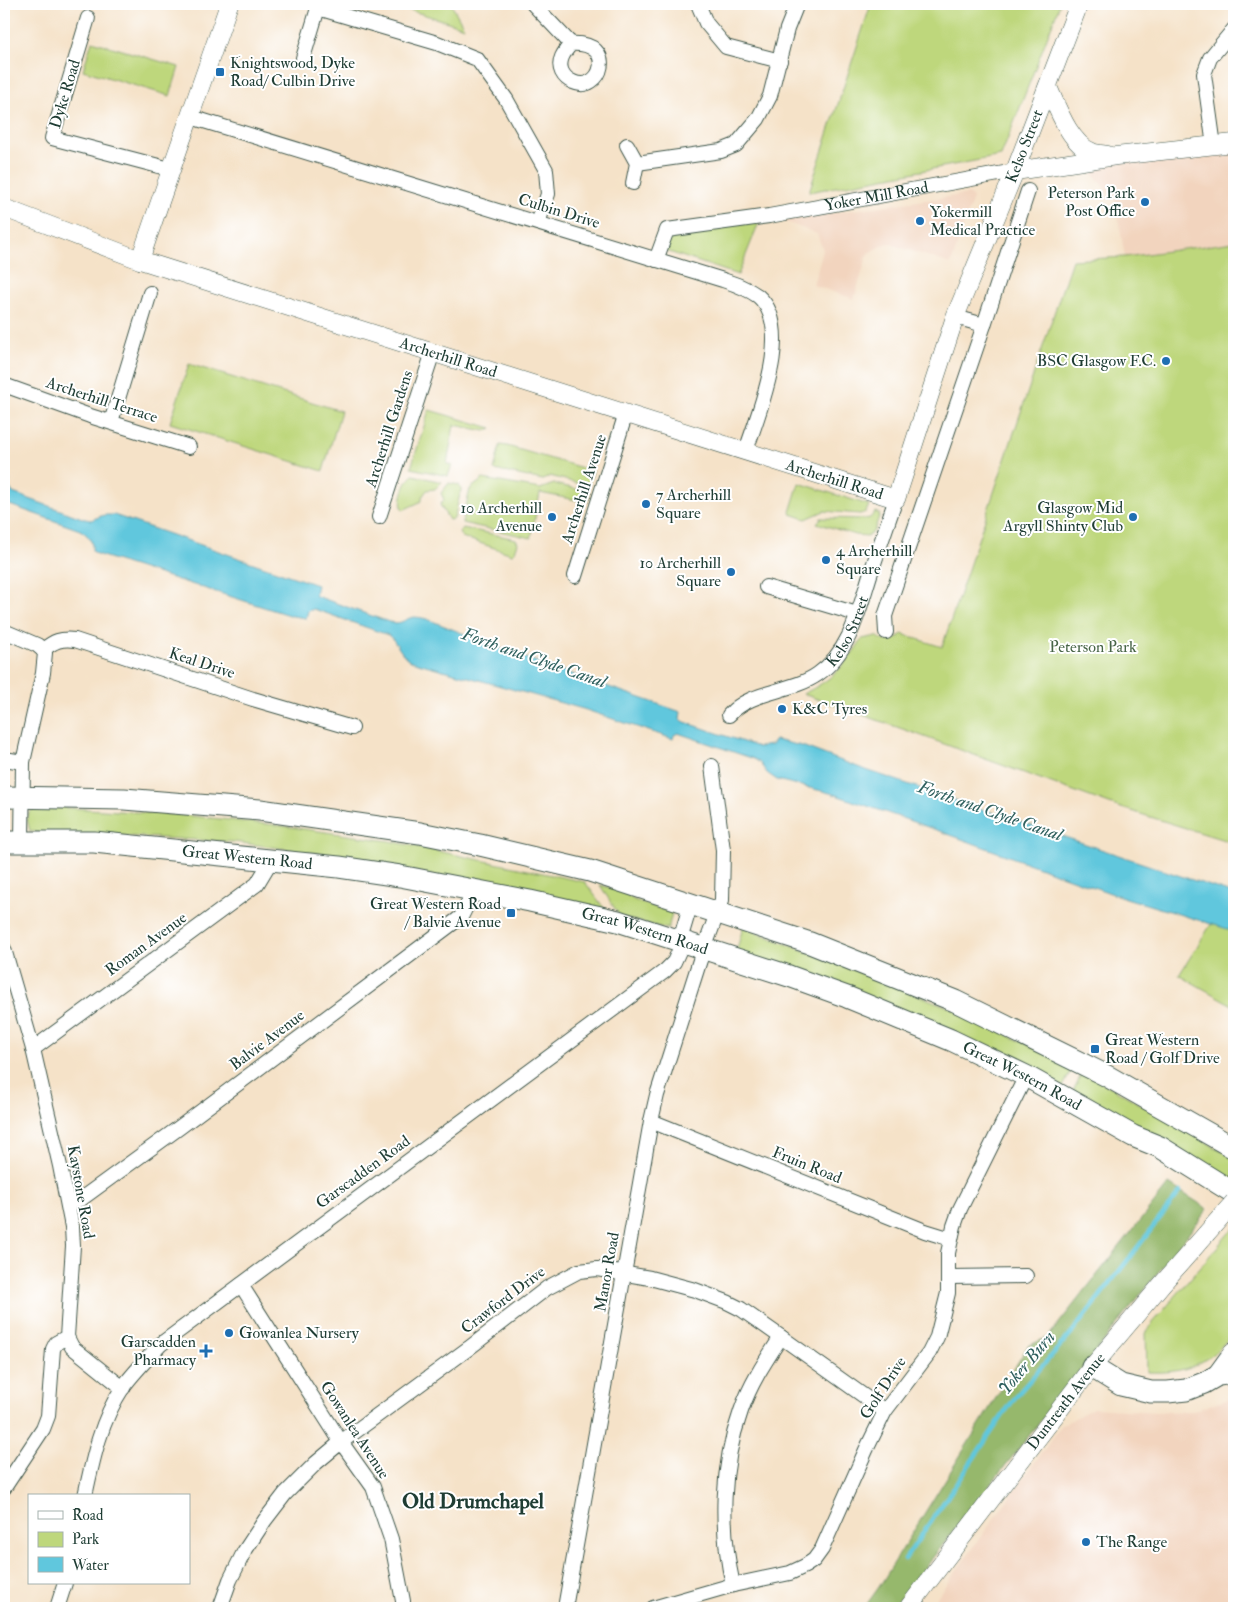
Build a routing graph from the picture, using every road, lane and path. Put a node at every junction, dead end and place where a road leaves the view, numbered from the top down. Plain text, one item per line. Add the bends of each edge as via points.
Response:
1 (230, 4) edge
2 (532, 4) edge
3 (698, 4) edge
4 (797, 4) edge
5 (1080, 4) edge
6 (88, 18) dead end
7 (1234, 29) edge
8 (571, 44) dead end
9 (303, 58) dead end
10 (780, 61) junction
11 (1048, 87) junction
12 (191, 117) junction
13 (1234, 143) edge
14 (627, 145) dead end
15 (1214, 146) junction
16 (1116, 156) junction
17 (637, 163) junction
18 (170, 170) junction
19 (1016, 171) junction
20 (633, 183) dead end
21 (1028, 191) dead end
22 (4, 208) edge
23 (538, 223) junction
24 (140, 260) junction
25 (656, 260) junction
26 (150, 293) dead end
27 (955, 317) junction
28 (984, 326) junction
29 (433, 352) junction
30 (4, 385) edge
31 (626, 413) junction
32 (111, 422) junction
33 (189, 447) dead end
34 (746, 451) junction
35 (896, 499) junction
36 (379, 517) dead end
37 (574, 576) dead end
38 (766, 587) dead end
39 (857, 614) junction
40 (4, 630) edge
41 (886, 632) dead end
42 (43, 650) junction
43 (729, 715) dead end
44 (352, 728) dead end
45 (4, 759) edge
46 (23, 762) junction
47 (712, 766) dead end
48 (13, 797) edge
49 (13, 842) edge
50 (272, 859) junction
51 (474, 891) junction
52 (692, 903) junction
53 (717, 912) junction
54 (680, 940) junction
55 (705, 948) junction
56 (4, 949) edge
57 (33, 1049) junction
58 (1026, 1076) junction
59 (651, 1121) junction
60 (1234, 1148) edge
61 (1233, 1195) edge
62 (68, 1203) junction
63 (951, 1239) junction
64 (625, 1273) junction
65 (1026, 1276) dead end
66 (949, 1277) junction
67 (241, 1285) junction
68 (66, 1337) junction
69 (781, 1337) junction
70 (1234, 1353) edge
71 (1092, 1367) junction
72 (1226, 1374) edge
73 (123, 1388) junction
74 (885, 1411) junction
75 (342, 1442) junction
76 (4, 1488) edge
77 (85, 1494) edge
78 (65, 1584) edge
79 (733, 1585) junction
80 (57, 1608) edge
81 (220, 1608) edge
82 (403, 1608) edge
83 (564, 1608) edge
84 (653, 1608) edge
85 (908, 1608) edge

1 - 12 street
2 - 8 street
3 - 10 street via 706,22 726,48
4 - 10 street
5 - 11 street, Kelso Street
6 - 18 street, Dyke Road via 52,138
7 - 15 street via 1210,58 1204,74
9 - 23 street via 318,8 436,43 477,59 506,99 546,170 548,194
10 - 17 street via 770,96 758,118 736,145 721,151
11 - 16 street, Yoker Mill Road via 1071,135 1091,152
11 - 19 street, Kelso Street
12 - 18 street
12 - 23 street, Culbin Drive
13 - 15 street, Yoker Mill Road
14 - 17 street
15 - 16 street, Yoker Mill Road
16 - 19 street, Yoker Mill Road
17 - 20 street
18 - 24 street
19 - 25 street, Yoker Mill Road via 769,216 667,230
19 - 27 street, Kelso Street
21 - 28 street, Kelso Street
22 - 24 street, Archerhill Road
23 - 25 street, Culbin Drive
24 - 29 street, Archerhill Road
25 - 34 street, Culbin Drive via 745,288 759,298 770,314 774,336 772,367
26 - 32 street
27 - 28 street
27 - 35 street, Kelso Street
28 - 41 street, Kelso Street via 885,616
29 - 31 street, Archerhill Road
29 - 36 street, Archerhill Gardens
30 - 32 street, Archerhill Terrace
31 - 34 street, Archerhill Road
31 - 37 street, Archerhill Avenue
32 - 33 street, Archerhill Terrace
34 - 35 street, Archerhill Road
35 - 39 street, Kelso Street
38 - 39 street
39 - 43 street, Kelso Street via 844,646 818,675 746,701
40 - 42 street
42 - 44 street, Keal Drive via 55,640 75,640
42 - 46 street via 43,673
45 - 46 street
46 - 48 street
47 - 53 street, Manor Road via 723,850 722,891
48 - 49 street
48 - 52 main road via 124,799 260,810 420,833 590,871
49 - 50 main road, Great Western Road via 94,842
50 - 51 main road, Great Western Road via 339,866
50 - 57 street, Roman Avenue via 257,884
51 - 54 main road, Great Western Road via 575,911
51 - 62 street, Balvie Avenue via 461,917 142,1155 81,1198
52 - 53 main road
52 - 54 street, Garscadden Road
53 - 55 street, Manor Road
53 - 60 main road via 828,950 955,1001 1107,1076
54 - 55 main road, Great Western Road
54 - 67 street, Garscadden Road via 677,956 665,971
55 - 58 main road, Great Western Road via 847,997 951,1040
55 - 59 street, Manor Road
56 - 57 street, Kaystone Road
57 - 62 street, Kaystone Road
58 - 61 main road, Great Western Road via 1133,1136 1160,1147
58 - 63 street, Golf Drive via 960,1209
59 - 63 street, Fruin Road
59 - 64 street, Manor Road
61 - 71 street, Duntreath Avenue, bridge via 1206,1234
62 - 68 street, Kaystone Road via 73,1246
63 - 66 street, Golf Drive
64 - 69 street, Crawford Drive via 711,1295 741,1310
64 - 75 street, Crawford Drive via 597,1269 579,1271 547,1288
64 - 83 street, Manor Road
65 - 66 street
66 - 74 street, Golf Drive via 937,1336 929,1353
67 - 73 street, Garscadden Road via 161,1344
67 - 75 street, Gowanlea Avenue
68 - 73 street via 72,1348
68 - 76 street via 53,1349 48,1416 43,1429
69 - 74 street, Crawford Drive
69 - 79 street via 762,1366 741,1411 727,1470 724,1536
70 - 72 main road
71 - 72 main road via 1121,1385 1151,1392 1186,1390
71 - 85 street, Duntreath Avenue
73 - 77 street, Garscadden Road via 98,1440
74 - 79 street, Golf Drive via 814,1560 790,1573
75 - 81 street, Crawford Drive via 285,1494 265,1520 244,1552
75 - 82 street, Gowanlea Avenue via 373,1487 391,1539
78 - 80 street
79 - 84 street, Golf Drive

